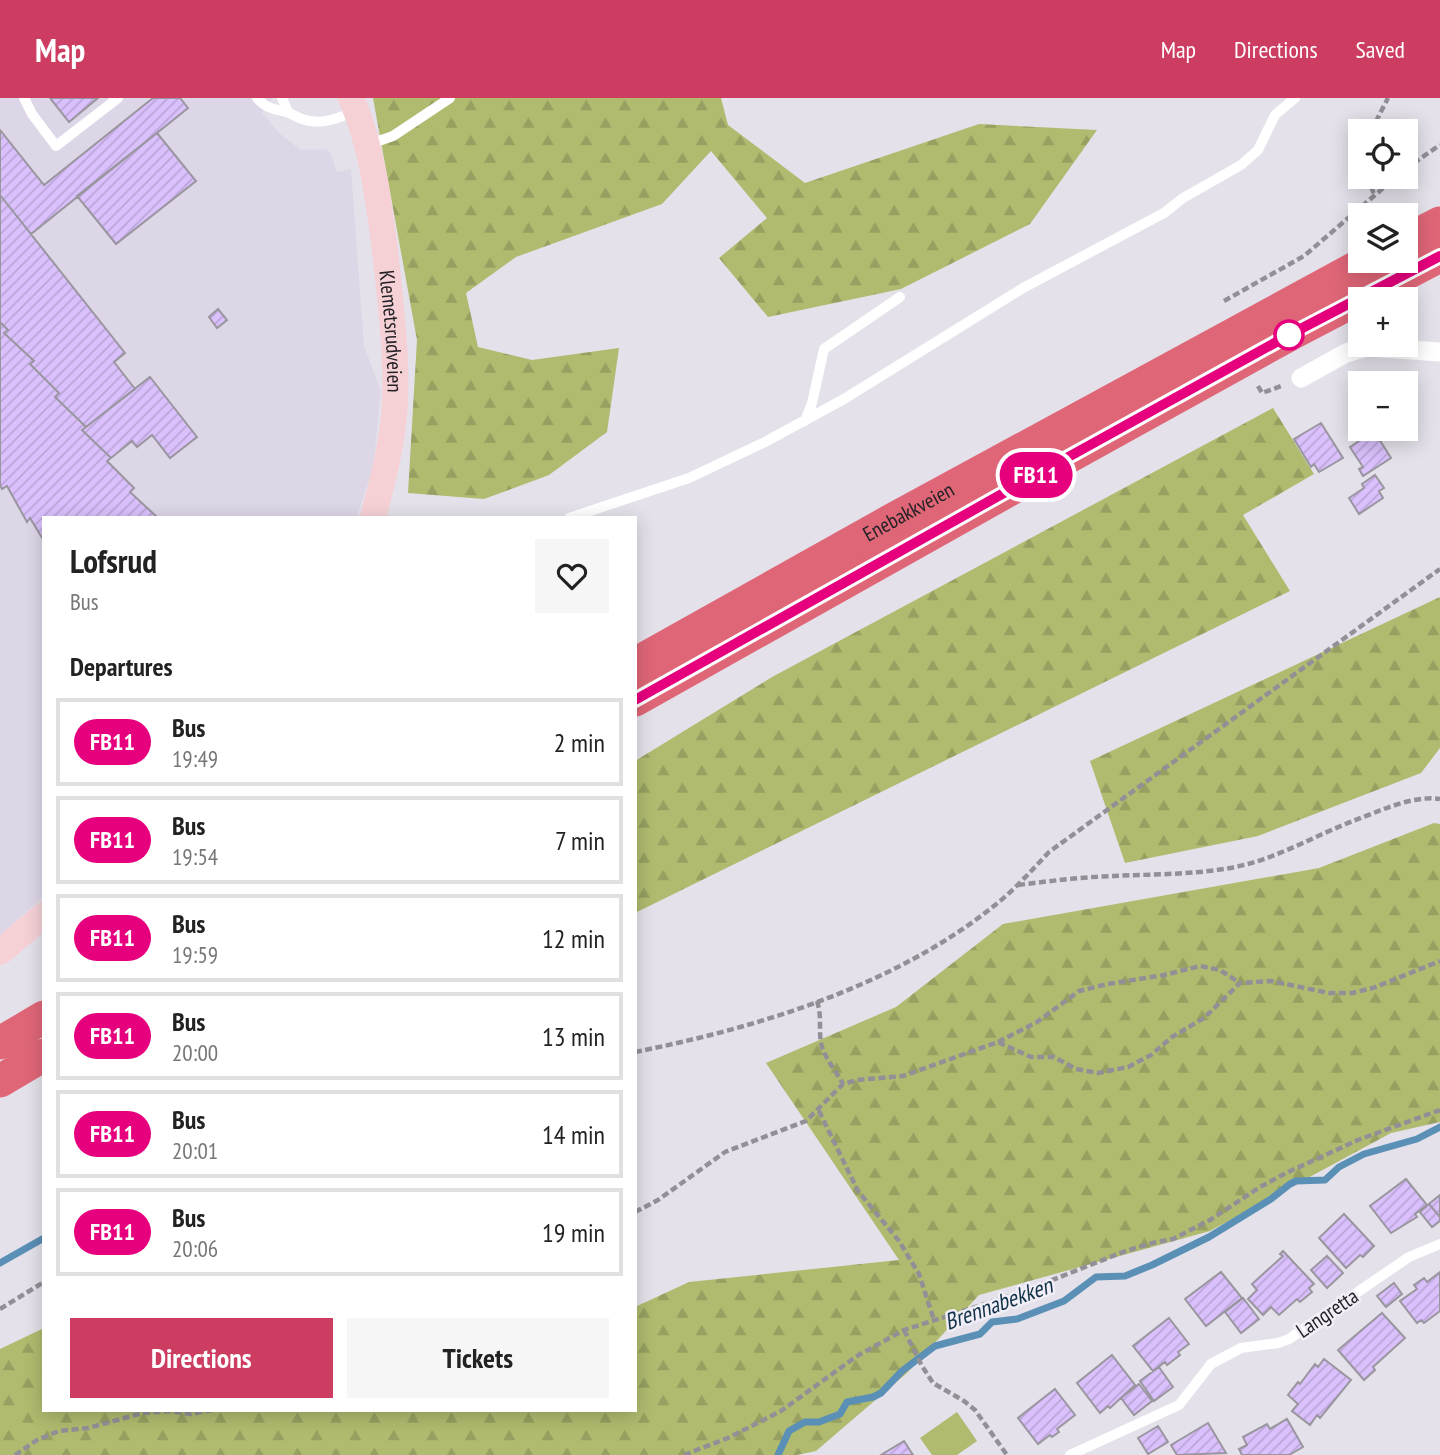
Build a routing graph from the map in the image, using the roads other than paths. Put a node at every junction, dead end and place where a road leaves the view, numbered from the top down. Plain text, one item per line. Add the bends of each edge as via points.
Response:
1 (24, 98) edge
2 (118, 98) edge
3 (257, 98) edge
4 (282, 98) edge
5 (450, 98) edge
6 (1295, 98) edge
7 (354, 104) edge
8 (288, 112) junction
9 (367, 145) junction
10 (1440, 223) edge
11 (1418, 234) edge
12 (1440, 256) edge
13 (1348, 272) edge
14 (900, 297) dead end
15 (1440, 352) edge
16 (1301, 378) road end
17 (805, 421) junction
18 (373, 516) edge
19 (575, 516) edge
20 (637, 663) edge
21 (637, 699) edge
22 (42, 917) edge
23 (0, 952) edge
24 (42, 1018) edge
25 (0, 1043) edge
26 (42, 1056) edge
27 (0, 1081) edge
28 (1440, 1244) edge
29 (1070, 1455) edge

1 - 2 lane via 56,146
3 - 8 lane via 277,112
4 - 8 lane
5 - 9 lane via 393,136
6 - 17 lane via 1275,115 1258,150 1241,165 1164,213 1023,288
7 - 8 lane via 318,123
7 - 9 street, Klemetsrudveien
9 - 18 street, Klemetsrudveien via 382,232 395,403
10 - 11 highway
12 - 21 highway, Enebakkveien via 1289,335
13 - 20 highway, Enebakkveien
14 - 17 lane via 824,349
15 - 16 street via 1367,347 1346,352
17 - 19 lane via 689,478
22 - 23 street
24 - 25 highway
26 - 27 highway
28 - 29 lane, Langretta via 1409,1257 1289,1339 1241,1348 1212,1364 1179,1405

